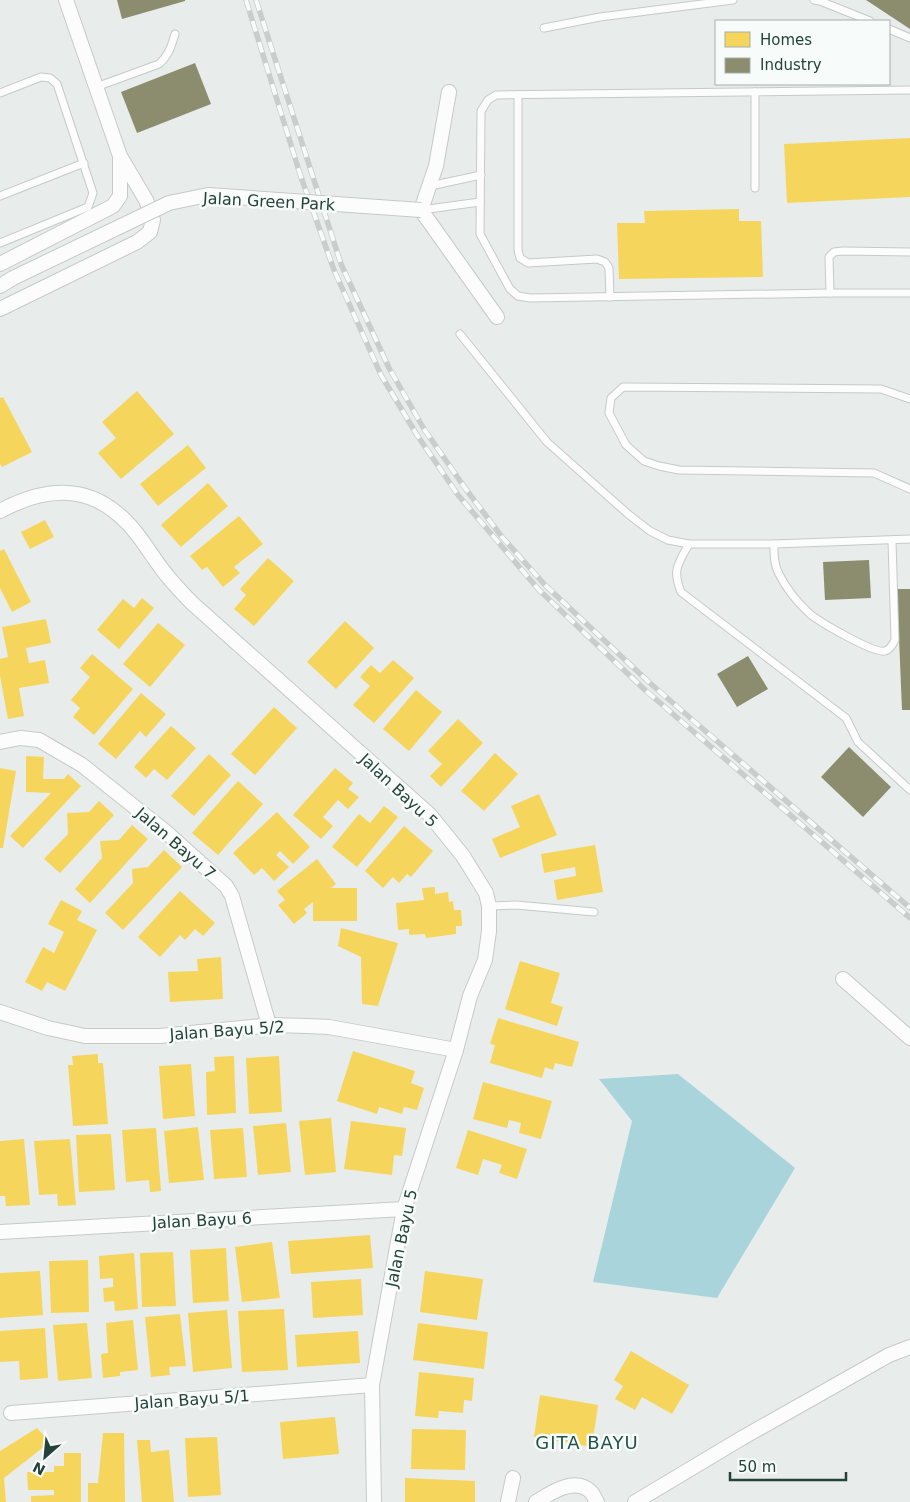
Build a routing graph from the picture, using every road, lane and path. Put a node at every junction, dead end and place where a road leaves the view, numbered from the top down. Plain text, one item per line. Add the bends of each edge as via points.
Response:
1 (66, 0) edge
2 (733, 0) edge
3 (818, 0) edge
4 (868, 20) edge
5 (544, 28) dead end
6 (890, 29) edge
7 (175, 34) dead end
8 (910, 38) edge
9 (96, 88) junction
10 (910, 90) edge
11 (449, 92) dead end
12 (755, 92) junction
13 (0, 93) edge
14 (518, 95) junction
15 (120, 156) junction
16 (84, 164) junction
17 (481, 175) junction
18 (430, 186) junction
19 (755, 188) dead end
20 (0, 196) edge
21 (480, 202) junction
22 (421, 210) junction
23 (66, 223) junction
24 (0, 244) edge
25 (910, 252) edge
26 (0, 264) edge
27 (0, 286) edge
28 (830, 293) junction
29 (910, 293) edge
30 (610, 297) junction
31 (0, 309) edge
32 (497, 317) dead end
33 (460, 334) dead end
34 (910, 400) edge
35 (910, 489) edge
36 (0, 511) edge
37 (910, 540) edge
38 (892, 541) junction
39 (689, 544) junction
40 (774, 544) junction
41 (0, 742) edge
42 (910, 790) edge
43 (489, 906) junction
44 (594, 912) dead end
45 (843, 979) dead end
46 (0, 1012) edge
47 (270, 1025) junction
48 (910, 1038) edge
49 (456, 1050) junction
50 (404, 1209) junction
51 (0, 1232) edge
52 (910, 1347) edge
53 (372, 1385) junction
54 (11, 1414) dead end
55 (513, 1478) dead end
56 (374, 1502) edge
57 (508, 1502) edge
58 (536, 1502) edge
59 (597, 1502) edge
60 (635, 1502) edge

1 - 9 street
2 - 5 lane via 600,17
3 - 4 lane
6 - 8 lane
7 - 9 lane via 170,51 159,64
9 - 15 street
10 - 12 lane
11 - 18 street
12 - 14 lane
12 - 19 lane
13 - 16 lane via 41,76 58,84
14 - 17 lane via 496,95 481,111
14 - 30 lane via 520,258 528,263 597,259 605,262 609,268
15 - 23 street via 120,196 113,206
15 - 31 street via 146,200 153,220 150,232 136,242
16 - 20 lane
16 - 23 lane via 93,193 88,207
17 - 18 lane
17 - 21 lane
18 - 22 street
21 - 22 lane
21 - 30 lane via 480,234 510,289 518,296
22 - 27 street, Jalan Green Park, bridge via 208,195 169,203
22 - 32 street
23 - 24 lane
23 - 26 street
25 - 28 lane via 834,252 829,257
28 - 29 lane
28 - 30 lane
33 - 39 lane via 547,442 650,531 668,540
34 - 35 lane via 880,389 623,387 611,398 609,413 626,445 644,461 659,466 679,470 874,473
36 - 43 street, Jalan Bayu 5 via 39,494 64,492 92,496 115,512 192,603 430,816 463,856 486,893
37 - 38 lane
38 - 40 lane
38 - 40 lane via 895,640 885,651 862,645 812,616 778,573
39 - 40 lane
39 - 42 lane via 678,564 675,579 681,592 846,718 858,742
41 - 47 street, Jalan Bayu 7 via 20,738 39,740 82,765 166,832 226,886 232,896
43 - 44 lane via 516,905
43 - 49 street, Jalan Bayu 5 via 485,960 470,996
45 - 48 street
46 - 47 street, Jalan Bayu 5/2 via 85,1036 160,1036
47 - 49 street, Jalan Bayu 5/2 via 329,1027
49 - 50 street, Jalan Bayu 5
50 - 51 street, Jalan Bayu 6
50 - 53 street, Jalan Bayu 5
52 - 60 street via 889,1355 758,1428
53 - 54 street, Jalan Bayu 5/1
53 - 56 street, Jalan Bayu 5
55 - 57 street
58 - 59 street via 559,1488 578,1486 590,1491

